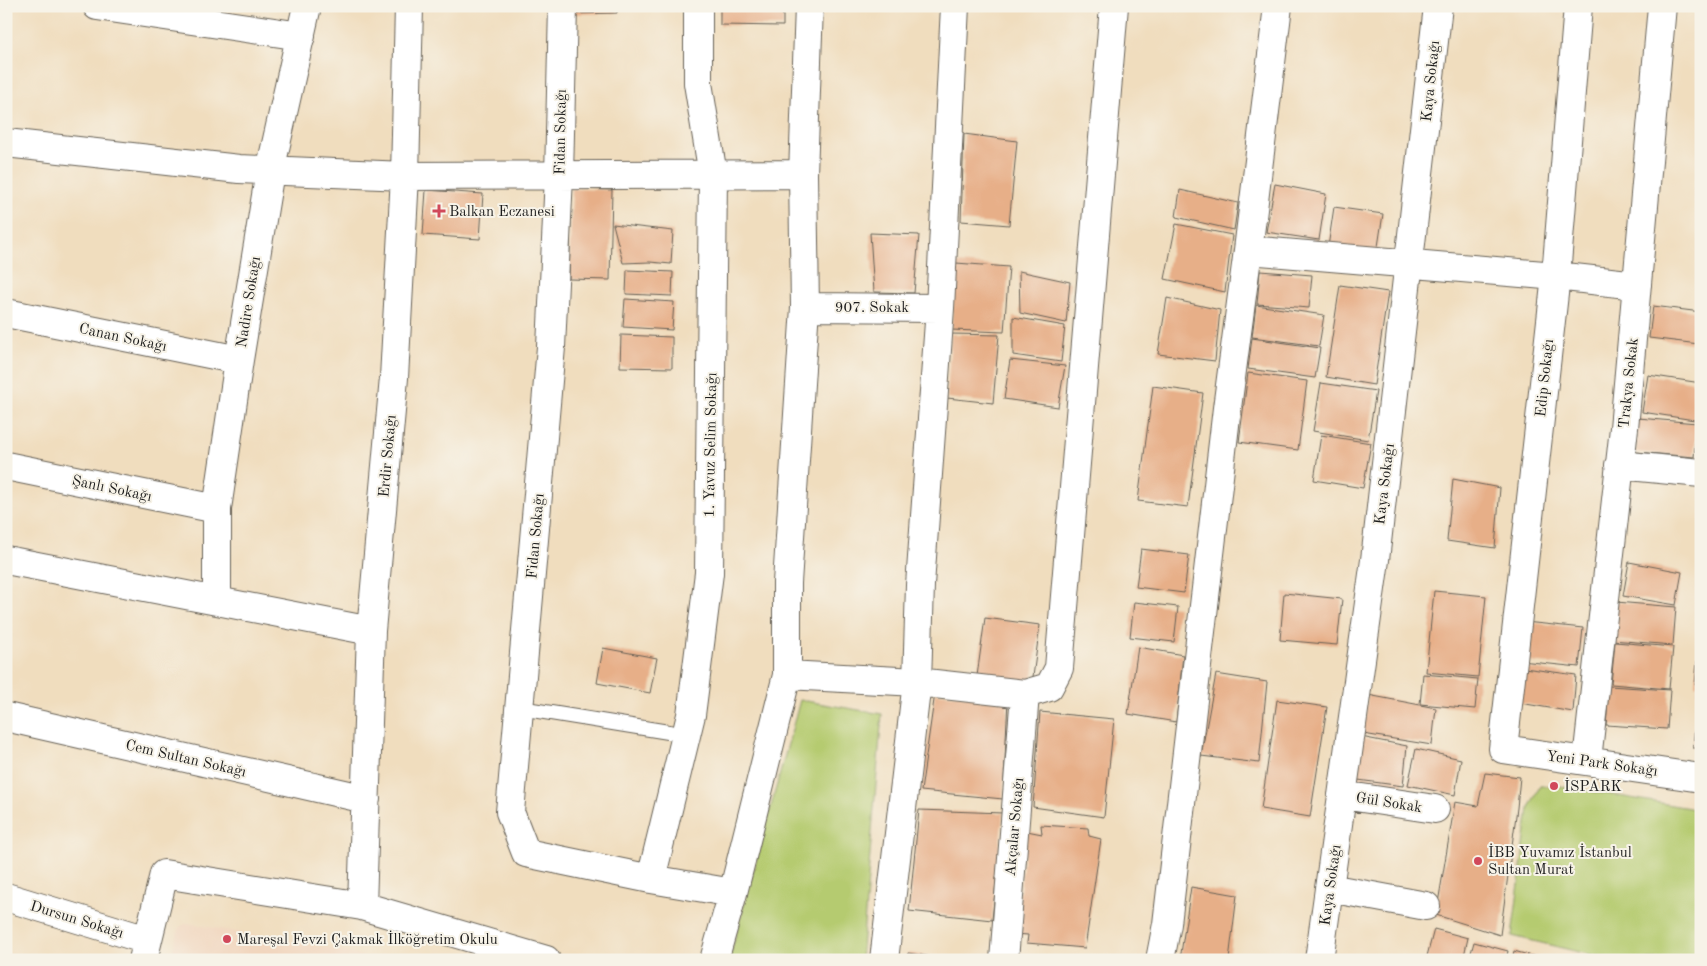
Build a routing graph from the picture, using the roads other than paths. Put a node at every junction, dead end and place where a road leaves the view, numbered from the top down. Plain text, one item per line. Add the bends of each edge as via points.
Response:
1 (97, 6) edge
2 (307, 6) edge
3 (409, 6) edge
4 (563, 6) edge
5 (698, 6) edge
6 (809, 6) edge
7 (954, 6) edge
8 (1114, 6) edge
9 (1278, 6) edge
10 (1438, 6) edge
11 (1578, 6) edge
12 (1662, 6) edge
13 (301, 36) junction
14 (6, 143) edge
15 (270, 171) junction
16 (803, 174) junction
17 (713, 175) junction
18 (406, 176) junction
19 (559, 176) junction
20 (1248, 250) junction
21 (1409, 263) junction
22 (1556, 276) junction
23 (1637, 285) junction
24 (805, 307) junction
25 (940, 308) junction
26 (6, 313) edge
27 (239, 360) junction
28 (1619, 465) junction
29 (6, 466) edge
30 (1701, 473) edge
31 (217, 509) junction
32 (6, 560) edge
33 (217, 602) junction
34 (371, 631) junction
35 (787, 675) junction
36 (917, 682) junction
37 (1025, 694) junction
38 (520, 708) junction
39 (6, 717) edge
40 (687, 735) junction
41 (1504, 749) joint
42 (1587, 760) junction
43 (1701, 778) edge
44 (1342, 795) junction
45 (366, 799) junction
46 (1435, 809) dead end
47 (651, 880) junction
48 (1329, 888) junction
49 (733, 894) junction
50 (6, 897) edge
51 (362, 906) junction
52 (1426, 906) dead end
53 (145, 950) edge
54 (546, 960) edge
55 (714, 960) edge
56 (884, 960) edge
57 (1004, 960) edge
58 (1160, 960) edge
59 (1320, 960) edge

1 - 13 street
2 - 13 street, Nadire Sokağı
3 - 18 street, Erdir Sokağı
4 - 19 street, Fidan Sokağı
5 - 17 street, 1. Yavuz Selim Sokağı via 698,83
6 - 16 street
7 - 25 street
8 - 37 street via 1059,668 1049,687
9 - 20 street
10 - 21 street, Kaya Sokağı
11 - 22 street, Edip Sokağı
12 - 23 street, Trakya Sokak
13 - 15 street, Nadire Sokağı
14 - 15 street
15 - 18 street
15 - 27 street, Nadire Sokağı
16 - 17 street
16 - 24 street
17 - 19 street
17 - 40 street, 1. Yavuz Selim Sokağı via 709,573
18 - 19 street
18 - 34 street, Erdir Sokağı via 394,378
19 - 38 street, Fidan Sokağı via 551,347
20 - 21 street
20 - 58 street via 1226,408 1167,924
21 - 22 street
21 - 44 street, Kaya Sokağı via 1375,560
22 - 23 street
22 - 41 street, Edip Sokağı
23 - 28 street, Trakya Sokak
24 - 25 street, 907. Sokak
24 - 35 street via 787,583
25 - 36 street via 920,585
26 - 27 street, Canan Sokağı
27 - 31 street, Nadire Sokağı
28 - 30 street
28 - 42 street, Trakya Sokak
29 - 31 street, Şanlı Sokağı
31 - 33 street, Nadire Sokağı
32 - 33 street
33 - 34 street
34 - 45 street, Erdir Sokağı
35 - 36 street
35 - 49 street
36 - 37 street
36 - 56 street
37 - 57 street, Akçalar Sokağı
38 - 40 lane
38 - 47 street, Fidan Sokağı via 510,812 526,853
39 - 45 street, Cem Sultan Sokağı
40 - 47 street, 1. Yavuz Selim Sokağı
41 - 42 street, Yeni Park Sokağı
42 - 43 street, Yeni Park Sokağı
44 - 46 street, Gül Sokak
44 - 48 street, Kaya Sokağı
45 - 51 street, Erdir Sokağı
47 - 49 street, Fidan Sokağı
48 - 52 street
48 - 59 street, Kaya Sokağı
49 - 55 street
50 - 53 street, Dursun Sokağı
51 - 53 street via 164,874
51 - 54 street

